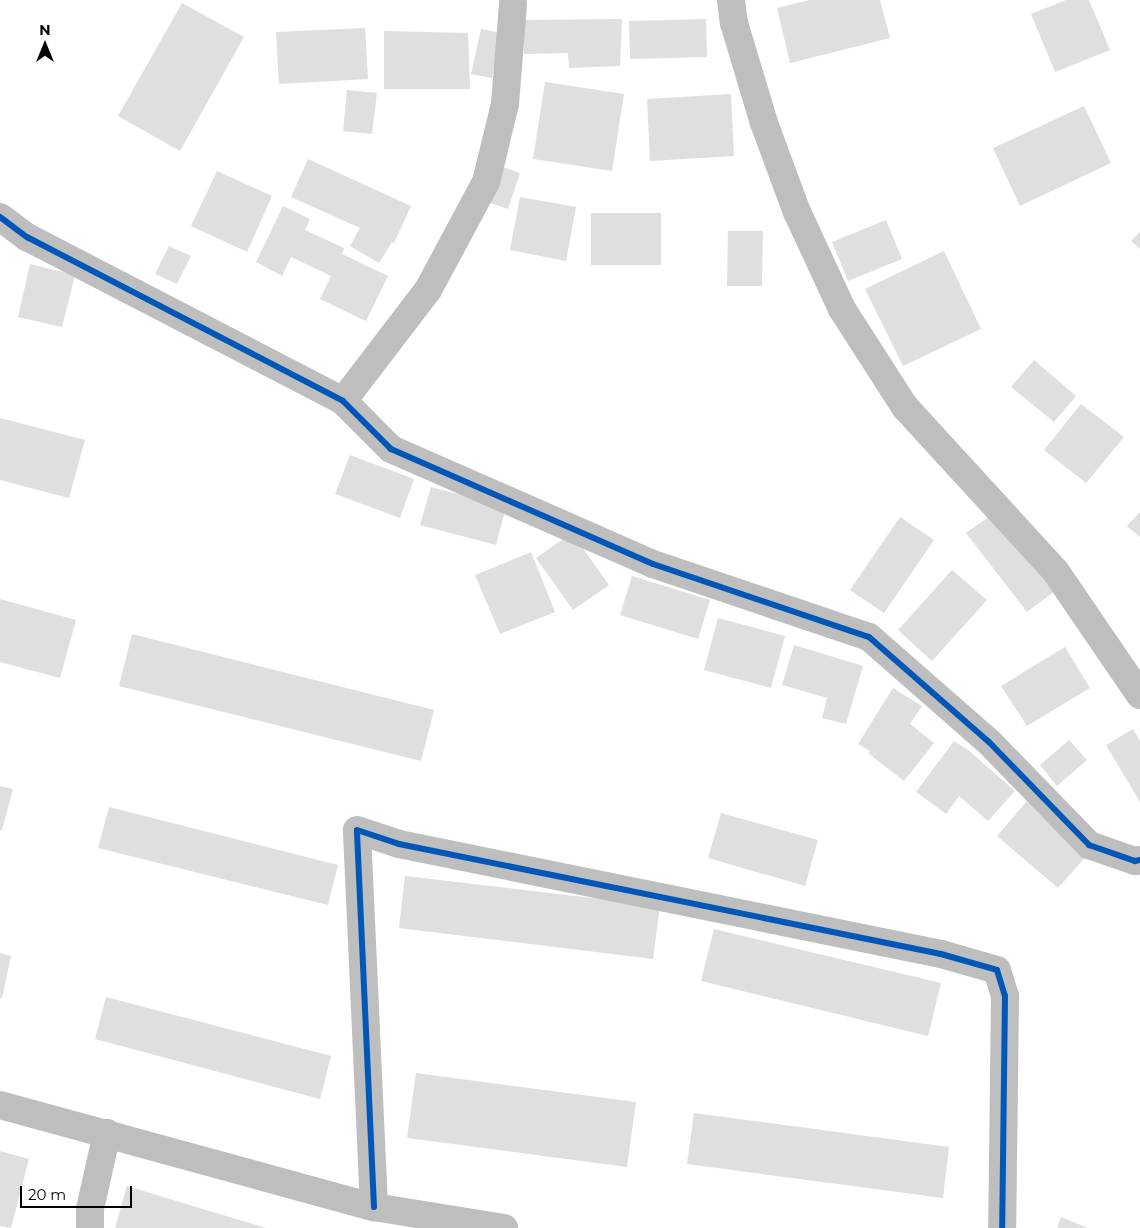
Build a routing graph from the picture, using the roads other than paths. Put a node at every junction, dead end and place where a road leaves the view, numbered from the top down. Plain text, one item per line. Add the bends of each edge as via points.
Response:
1 (731, 0) edge
2 (513, 4) dead end
3 (0, 217) edge
4 (343, 401) junction
5 (1140, 696) edge
6 (1140, 860) edge
7 (0, 1105) edge
8 (107, 1133) junction
9 (374, 1207) junction
10 (90, 1228) edge
11 (504, 1228) edge
12 (1002, 1228) edge

1 - 5 street via 734,23 764,123 797,212 842,309 905,407 1056,572
2 - 4 street via 505,104 486,182 428,290
3 - 4 street via 27,237
4 - 6 street via 391,448 653,564 869,637 989,742 1089,844
7 - 8 street
8 - 9 street
8 - 10 street via 90,1209
9 - 11 street
9 - 12 street via 357,830 399,844 941,954 997,970 1005,996

